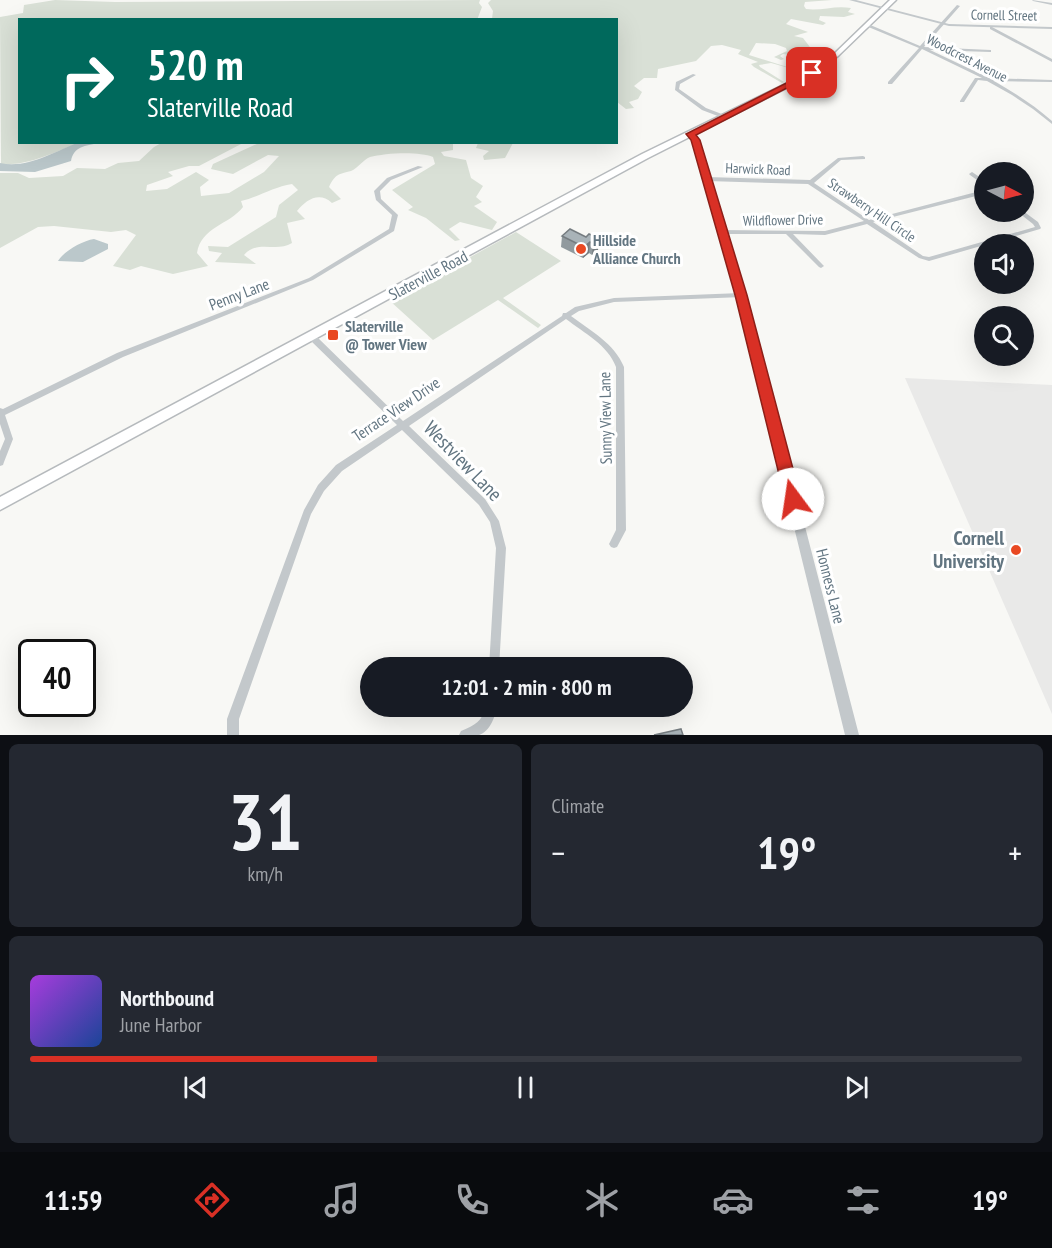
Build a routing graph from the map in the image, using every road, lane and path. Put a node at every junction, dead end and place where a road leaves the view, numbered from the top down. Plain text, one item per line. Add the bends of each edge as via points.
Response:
1 (851, 0) edge
2 (893, 0) edge
3 (1034, 0) edge
4 (1052, 4) edge
5 (958, 6) dead end
6 (885, 8) junction
7 (941, 23) junction
8 (867, 25) junction
9 (991, 27) junction
10 (1052, 28) edge
11 (920, 48) junction
12 (990, 51) dead end
13 (1052, 61) edge
14 (694, 75) dead end
15 (984, 79) junction
16 (1052, 81) edge
17 (890, 83) dead end
18 (962, 101) dead end
19 (725, 117) junction
20 (1052, 123) edge
21 (690, 134) junction
22 (863, 158) dead end
23 (420, 167) dead end
24 (707, 179) junction
25 (808, 182) junction
26 (974, 194) edge
27 (867, 221) junction
28 (1034, 222) edge
29 (722, 232) junction
30 (788, 233) junction
31 (822, 266) dead end
32 (741, 295) junction
33 (565, 315) junction
34 (312, 337) junction
35 (0, 413) edge
36 (402, 424) junction
37 (0, 462) edge
38 (0, 504) edge
39 (615, 544) dead end
40 (495, 657) edge
41 (487, 717) edge
42 (233, 735) edge
43 (465, 735) edge
44 (852, 735) edge

1 - 6 street, Cornell Street
2 - 6 highway, Slaterville Road
3 - 4 street
5 - 7 street
6 - 7 street, Cornell Street
6 - 8 highway, Slaterville Road
7 - 9 street, Cornell Street
7 - 11 street
8 - 11 street, Woodcrest Avenue
8 - 19 highway, Slaterville Road via 825,64
9 - 10 street, Cornell Street
9 - 13 street
11 - 12 street
11 - 15 street, Woodcrest Avenue
11 - 17 street
14 - 19 street via 678,83 677,89 704,109
15 - 16 street
15 - 18 street via 975,81
15 - 20 street, Woodcrest Avenue
19 - 21 highway, Slaterville Road
21 - 24 street, Honness Lane via 696,140
21 - 34 highway, Slaterville Road
22 - 25 street via 840,159
23 - 35 street, Penny Lane via 389,178 376,191 378,199 395,215 392,230 322,274 120,355
24 - 25 street, Harwick Road
24 - 29 street, Honness Lane
25 - 27 street, Strawberry Hill Circle
26 - 27 street, Wildflower Drive
27 - 28 street, Strawberry Hill Circle via 921,257 933,259 1038,228
27 - 30 street, Wildflower Drive via 825,233
29 - 30 street, Wildflower Drive
29 - 32 street, Honness Lane
30 - 31 street
32 - 33 street, Terrace View Drive via 603,301
32 - 44 street, Honness Lane
33 - 36 street, Terrace View Drive
33 - 39 street, Sunny View Lane via 619,362 621,530
34 - 36 street, Westview Lane
34 - 38 highway, Slaterville Road
35 - 37 street via 9,439
36 - 40 street, Westview Lane via 482,502 497,528 501,548
36 - 42 street, Terrace View Drive via 339,468 310,505 233,719
41 - 43 street via 477,730

